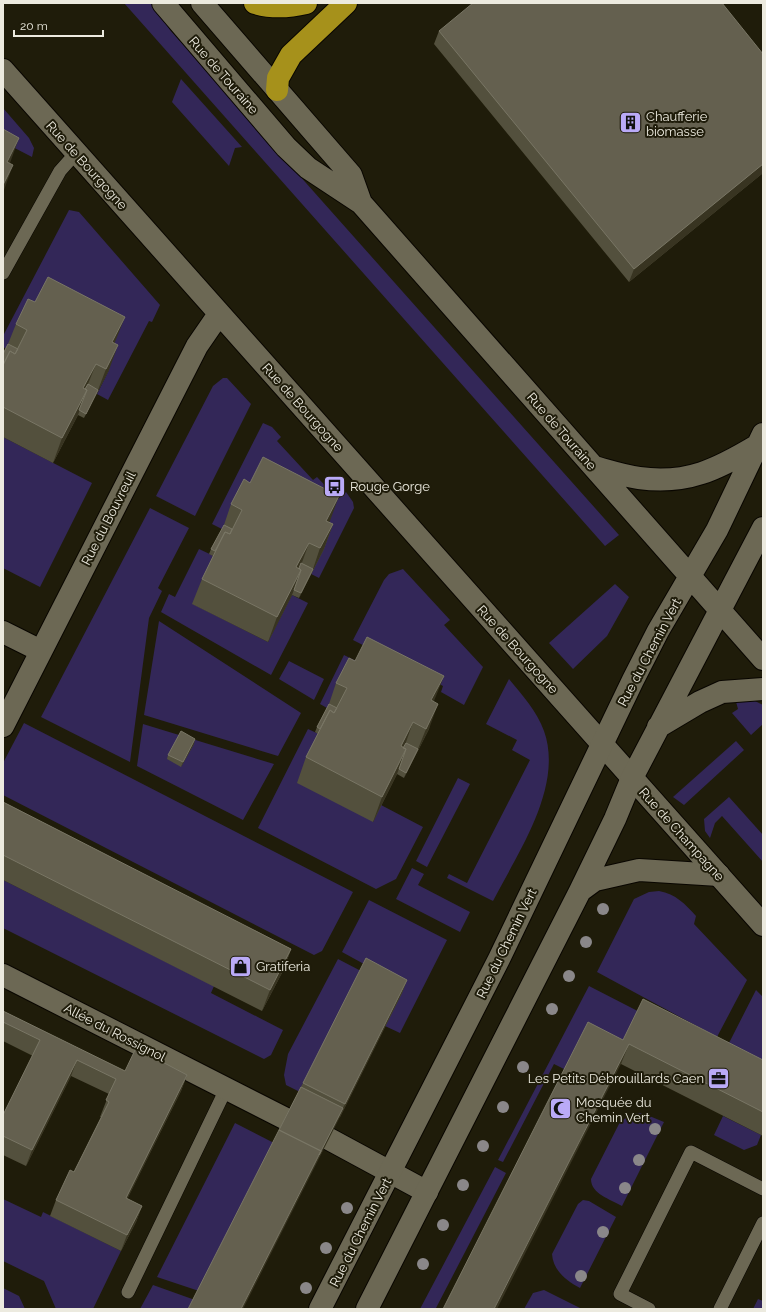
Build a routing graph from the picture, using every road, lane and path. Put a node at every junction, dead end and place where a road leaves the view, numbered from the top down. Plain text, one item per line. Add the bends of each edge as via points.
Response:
1 (163, 3) edge
2 (202, 3) edge
3 (255, 3) edge
4 (306, 3) edge
5 (346, 3) edge
6 (3, 70) edge
7 (277, 90) junction
8 (286, 147) junction
9 (76, 153) junction
10 (361, 203) junction
11 (3, 273) edge
12 (219, 314) junction
13 (760, 440) edge
14 (594, 467) junction
15 (762, 537) edge
16 (690, 576) junction
17 (720, 610) junction
18 (3, 632) edge
19 (41, 651) junction
20 (763, 659) edge
21 (763, 689) edge
22 (3, 726) edge
23 (658, 727) junction
24 (602, 744) junction
25 (632, 778) junction
26 (719, 875) junction
27 (580, 890) junction
28 (763, 925) edge
29 (3, 975) edge
30 (226, 1089) junction
31 (286, 1119) edge
32 (329, 1139) edge
33 (390, 1173) junction
34 (763, 1188) edge
35 (427, 1192) junction
36 (763, 1223) edge
37 (128, 1292) dead end
38 (320, 1309) edge
39 (367, 1309) edge
40 (649, 1309) edge
41 (720, 1309) edge

1 - 8 street, Rue de Touraine
2 - 7 street, Rue de Touraine
3 - 4 highway via 292,7
5 - 7 highway via 291,55 278,78
6 - 9 street, Rue de Bourgogne
7 - 8 street, Rue de Touraine via 273,119
7 - 10 street, Rue de Touraine via 351,175
8 - 10 street, Rue de Touraine via 308,168
9 - 11 lane via 60,171
9 - 12 street, Rue de Bourgogne
10 - 14 street, Rue de Touraine
12 - 19 street, Rue du Bouvreuil via 197,346
12 - 24 street, Rue de Bourgogne
13 - 14 street via 720,466 687,478 644,478
13 - 16 street, Rue du Chemin Vert via 717,530
14 - 16 street, Rue de Touraine
15 - 17 street
16 - 17 street, Rue de Touraine
16 - 24 street, Rue du Chemin Vert via 658,631
17 - 20 street, Rue de Touraine
17 - 23 street
18 - 19 street
19 - 22 street, Rue du Bouvreuil
21 - 23 street via 722,692
23 - 25 street
24 - 25 street, Rue de Champagne
24 - 33 street, Rue du Chemin Vert via 499,959
25 - 26 street, Rue de Champagne
25 - 27 street
26 - 27 street via 639,870 595,880
26 - 28 street, Rue de Champagne
27 - 35 street
29 - 30 street, Allée du Rossignol
30 - 31 street, Allée du Rossignol
30 - 37 lane
32 - 33 street
33 - 35 street
33 - 38 street, Rue du Chemin Vert
34 - 40 lane via 691,1152 620,1294
35 - 39 street
36 - 41 lane

